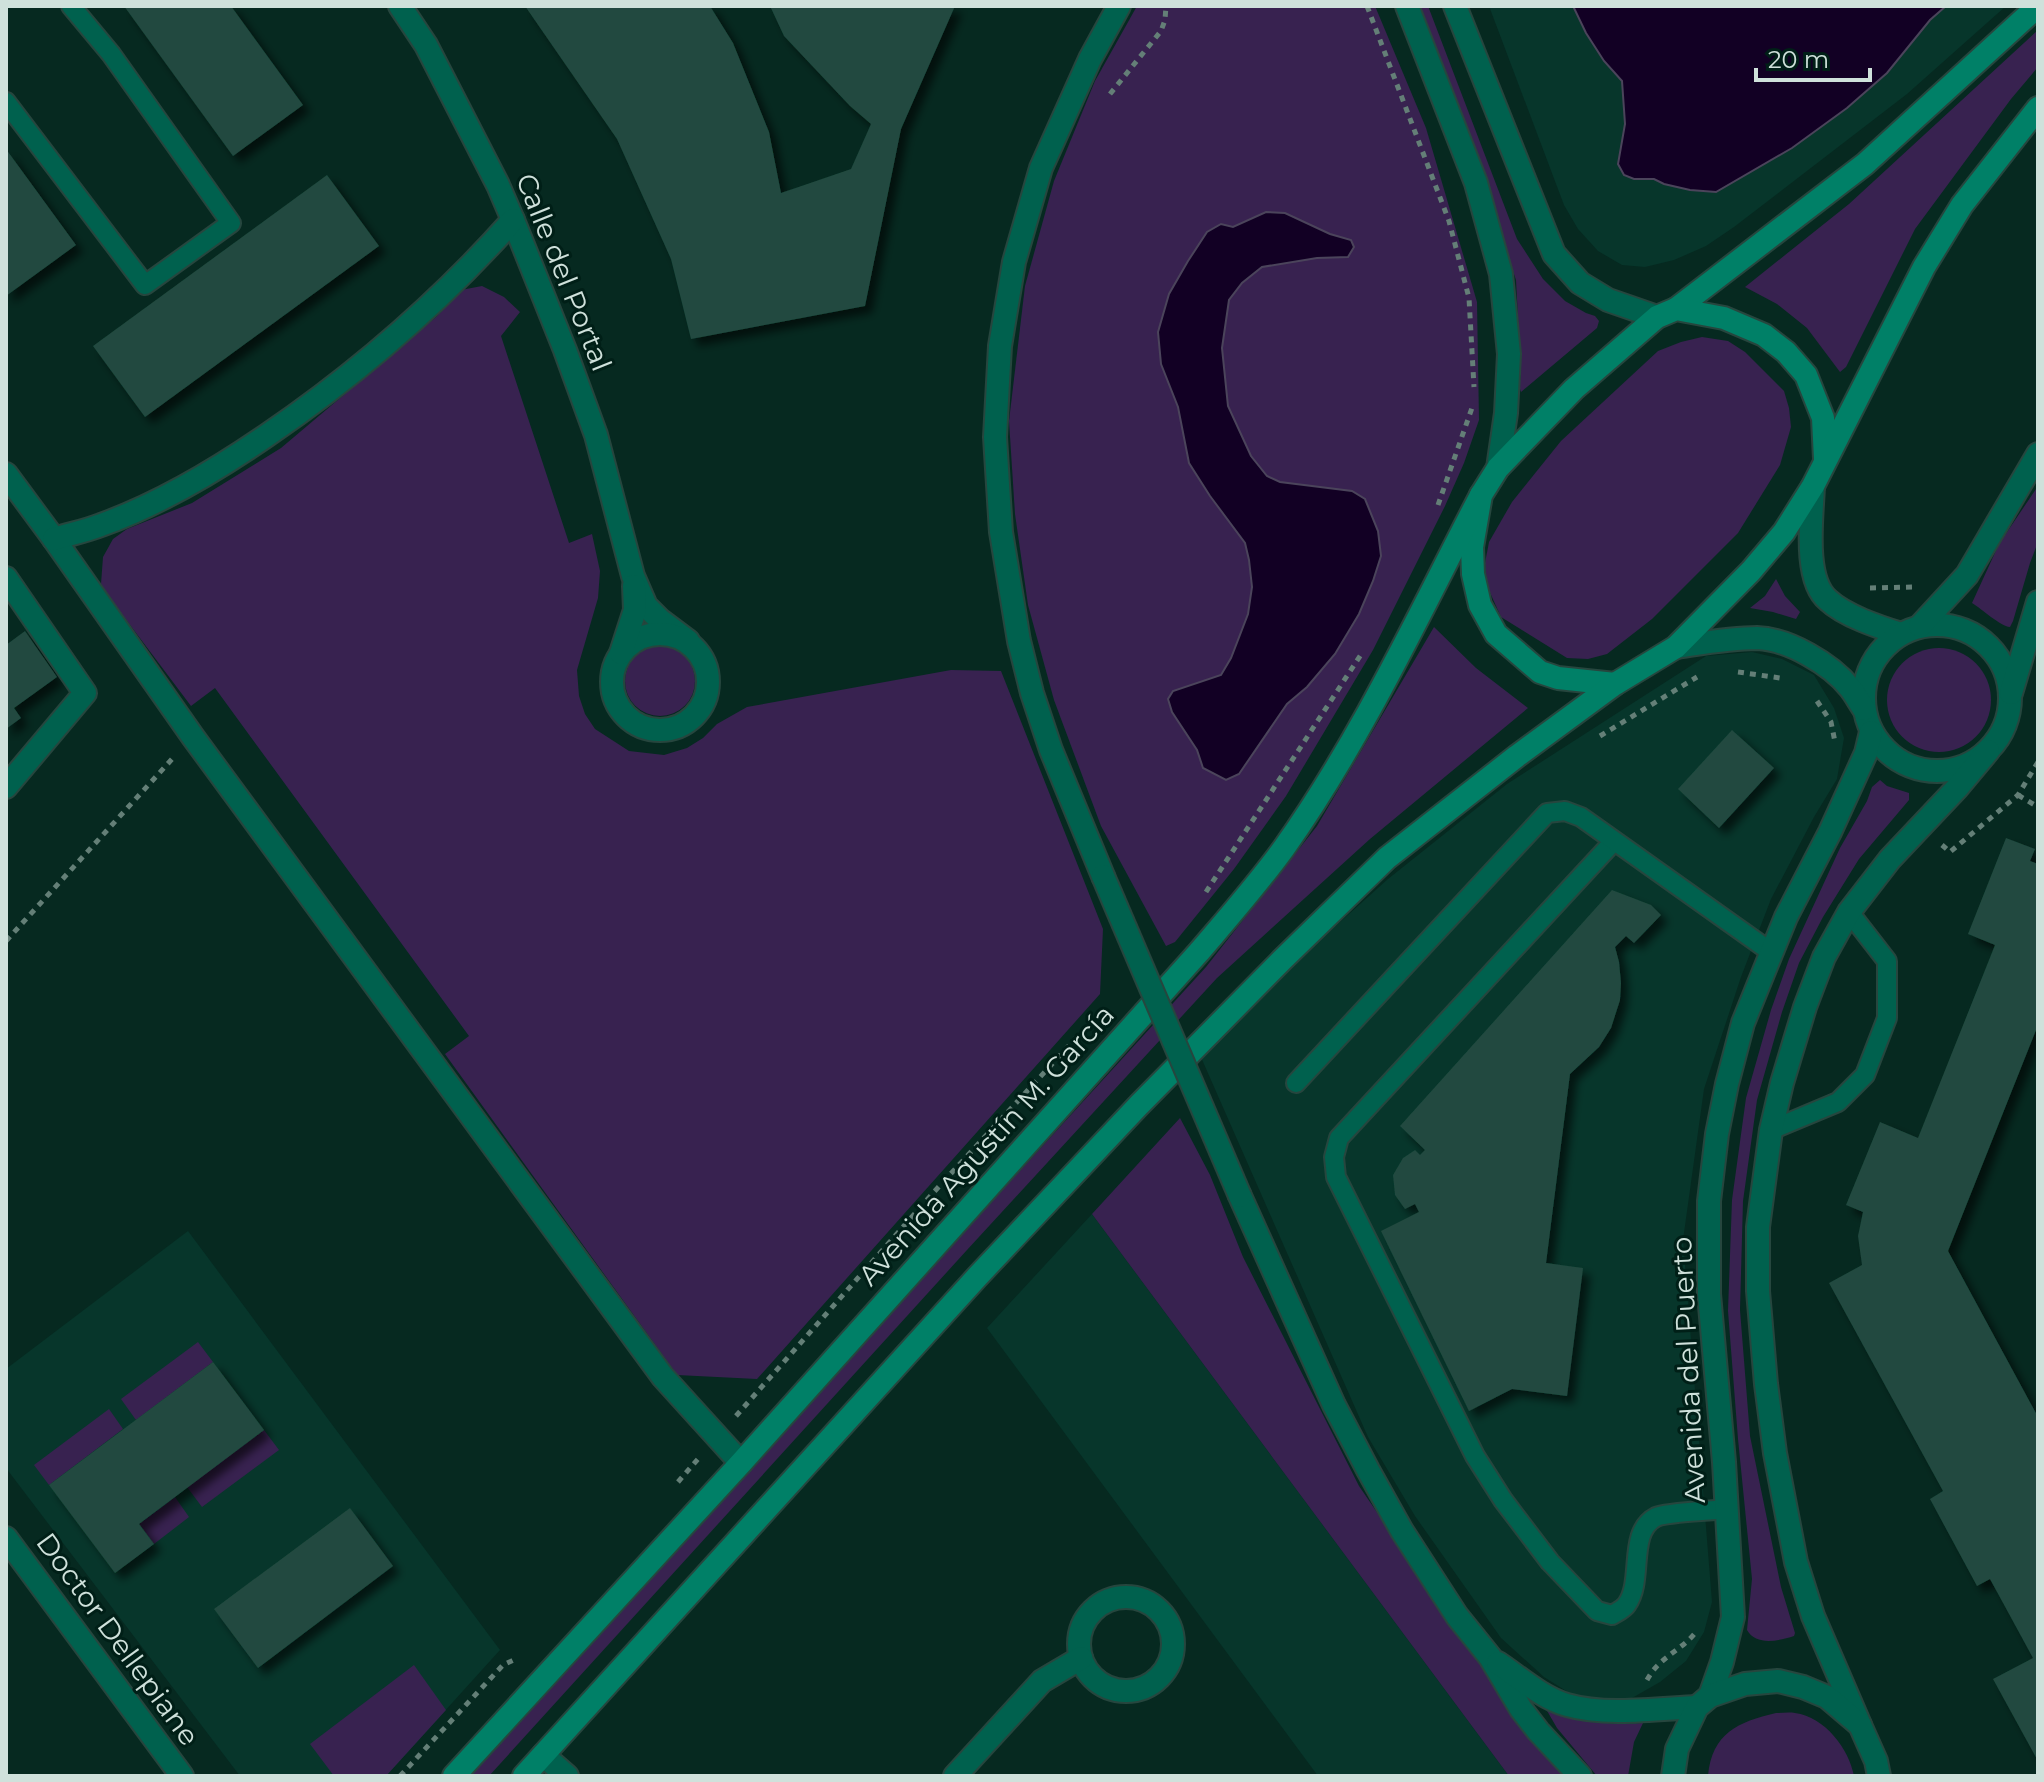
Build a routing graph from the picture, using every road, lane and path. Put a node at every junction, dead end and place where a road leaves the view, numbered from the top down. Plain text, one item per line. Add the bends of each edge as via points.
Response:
1 (71, 6) edge
2 (400, 6) edge
3 (1119, 6) edge
4 (1166, 6) edge
5 (1367, 6) edge
6 (1407, 6) edge
7 (1455, 6) edge
8 (2038, 6) edge
9 (6, 102) edge
10 (1104, 105) dead end
11 (2038, 108) edge
12 (513, 220) junction
13 (1667, 313) junction
14 (2038, 454) edge
15 (1825, 460) junction
16 (1498, 468) junction
17 (6, 474) edge
18 (1813, 486) junction
19 (1481, 495) junction
20 (1433, 515) dead end
21 (54, 539) junction
22 (633, 576) junction
23 (6, 578) edge
24 (1917, 587) dead end
25 (2038, 602) edge
26 (1838, 606) junction
27 (1910, 630) junction
28 (688, 641) junction
29 (1676, 647) junction
30 (1365, 648) dead end
31 (620, 654) junction
32 (1811, 655) junction
33 (1733, 671) dead end
34 (1702, 675) dead end
35 (1801, 679) junction
36 (1615, 684) junction
37 (2010, 694) junction
38 (1864, 709) junction
39 (1871, 732) junction
40 (193, 737) junction
41 (1591, 742) dead end
42 (1988, 751) junction
43 (2038, 762) edge
44 (1857, 773) junction
45 (6, 787) edge
46 (2018, 795) junction
47 (2038, 807) edge
48 (1921, 825) junction
49 (1614, 841) junction
50 (1205, 894) dead end
51 (1849, 912) junction
52 (6, 941) edge
53 (1771, 952) junction
54 (1084, 1029) dead end
55 (1296, 1083) dead end
56 (1771, 1130) junction
57 (719, 1436) junction
58 (741, 1463) junction
59 (677, 1482) dead end
60 (1726, 1509) junction
61 (6, 1538) edge
62 (523, 1656) dead end
63 (1490, 1657) junction
64 (1081, 1658) junction
65 (1703, 1702) junction
66 (1860, 1725) junction
67 (543, 1755) junction
68 (182, 1776) edge
69 (400, 1776) edge
70 (454, 1776) edge
71 (524, 1776) edge
72 (567, 1776) edge
73 (955, 1776) edge
74 (1580, 1776) edge
75 (1673, 1776) edge
76 (1879, 1776) edge

1 - 9 lane via 231,223 145,285
2 - 12 street, Calle del Portal via 426,45
3 - 63 street, bridge via 1041,168 1014,262 995,437 1001,532 1019,641 1051,750 1334,1405 1402,1531
4 - 10 path via 1161,31
5 - 20 path via 1441,197 1469,298 1474,401
6 - 16 street via 1476,183 1501,274 1509,354
7 - 13 street via 1554,254 1580,283 1608,300
8 - 13 main road via 1865,164
11 - 15 main road via 1962,205 1924,267
12 - 21 street via 408,326 288,421 154,502
12 - 22 street, Calle del Portal via 596,435
13 - 15 main road via 1724,318 1764,335 1786,352 1806,375 1823,418
13 - 16 main road, Avenida Agustín M. García via 1574,389
14 - 27 street via 1967,575
15 - 18 main road
16 - 19 main road, Avenida Agustín M. García
17 - 21 street
18 - 26 street via 1812,563 1826,600
18 - 29 main road via 1768,551
19 - 36 main road via 1473,574 1480,605 1496,634 1540,672
19 - 58 main road, Avenida Agustín M. García via 1376,696 1283,849 1199,952
21 - 40 street
22 - 28 street via 646,606
22 - 31 street via 635,610
23 - 45 street via 85,693
24 - 26 path via 1858,585
25 - 37 street
26 - 27 street via 1868,623
27 - 37 street via 1941,624 1981,639 1996,654
27 - 38 street via 1883,647 1871,666
28 - 31 street via 659,633 644,636
28 - 31 street via 699,653 709,683 697,713 668,729 637,724 615,701 611,685
29 - 32 street via 1760,638
29 - 36 main road
30 - 50 path
32 - 35 path
32 - 38 street via 1848,686
33 - 35 path
34 - 41 path
35 - 44 path via 1831,722 1835,760
36 - 67 main road via 1387,858 1282,960 977,1277
37 - 42 street via 2009,715
38 - 39 street
39 - 42 street via 1903,764 1925,771 1948,771
39 - 44 street, Avenida del Puerto
40 - 52 path
40 - 57 street via 663,1377
42 - 48 street
43 - 46 path
44 - 53 street, Avenida del Puerto
46 - 47 path
46 - 48 path via 1950,852
48 - 51 street
49 - 53 lane
49 - 55 lane via 1581,817 1565,811 1547,813
49 - 60 lane via 1339,1138 1336,1177 1475,1456 1550,1562 1597,1611 1612,1615 1626,1607 1634,1590 1640,1536 1648,1523 1658,1516
51 - 56 street via 1805,1007
51 - 56 lane via 1887,961 1887,1018 1865,1075 1838,1102
53 - 60 street, Avenida del Puerto via 1743,1023 1727,1084 1709,1201 1709,1294
54 - 57 path
56 - 66 street via 1758,1227 1758,1278 1775,1453 1800,1575
57 - 58 street
57 - 59 path
58 - 70 main road, Avenida Agustín M. García
60 - 65 street, Avenida del Puerto via 1733,1617 1722,1662
61 - 68 street, Doctor Dellepiane
62 - 69 path via 503,1665
63 - 65 street via 1566,1705 1608,1710
63 - 74 street via 1521,1709
64 - 64 street via 1087,1671 1110,1689 1140,1689 1153,1683 1170,1659 1171,1630 1151,1604 1120,1597 1091,1612 1079,1642
64 - 73 street via 1042,1681
65 - 66 street via 1745,1684 1778,1681 1827,1697
65 - 75 street, Avenida del Puerto via 1677,1749
66 - 76 street
67 - 71 main road
67 - 72 street

